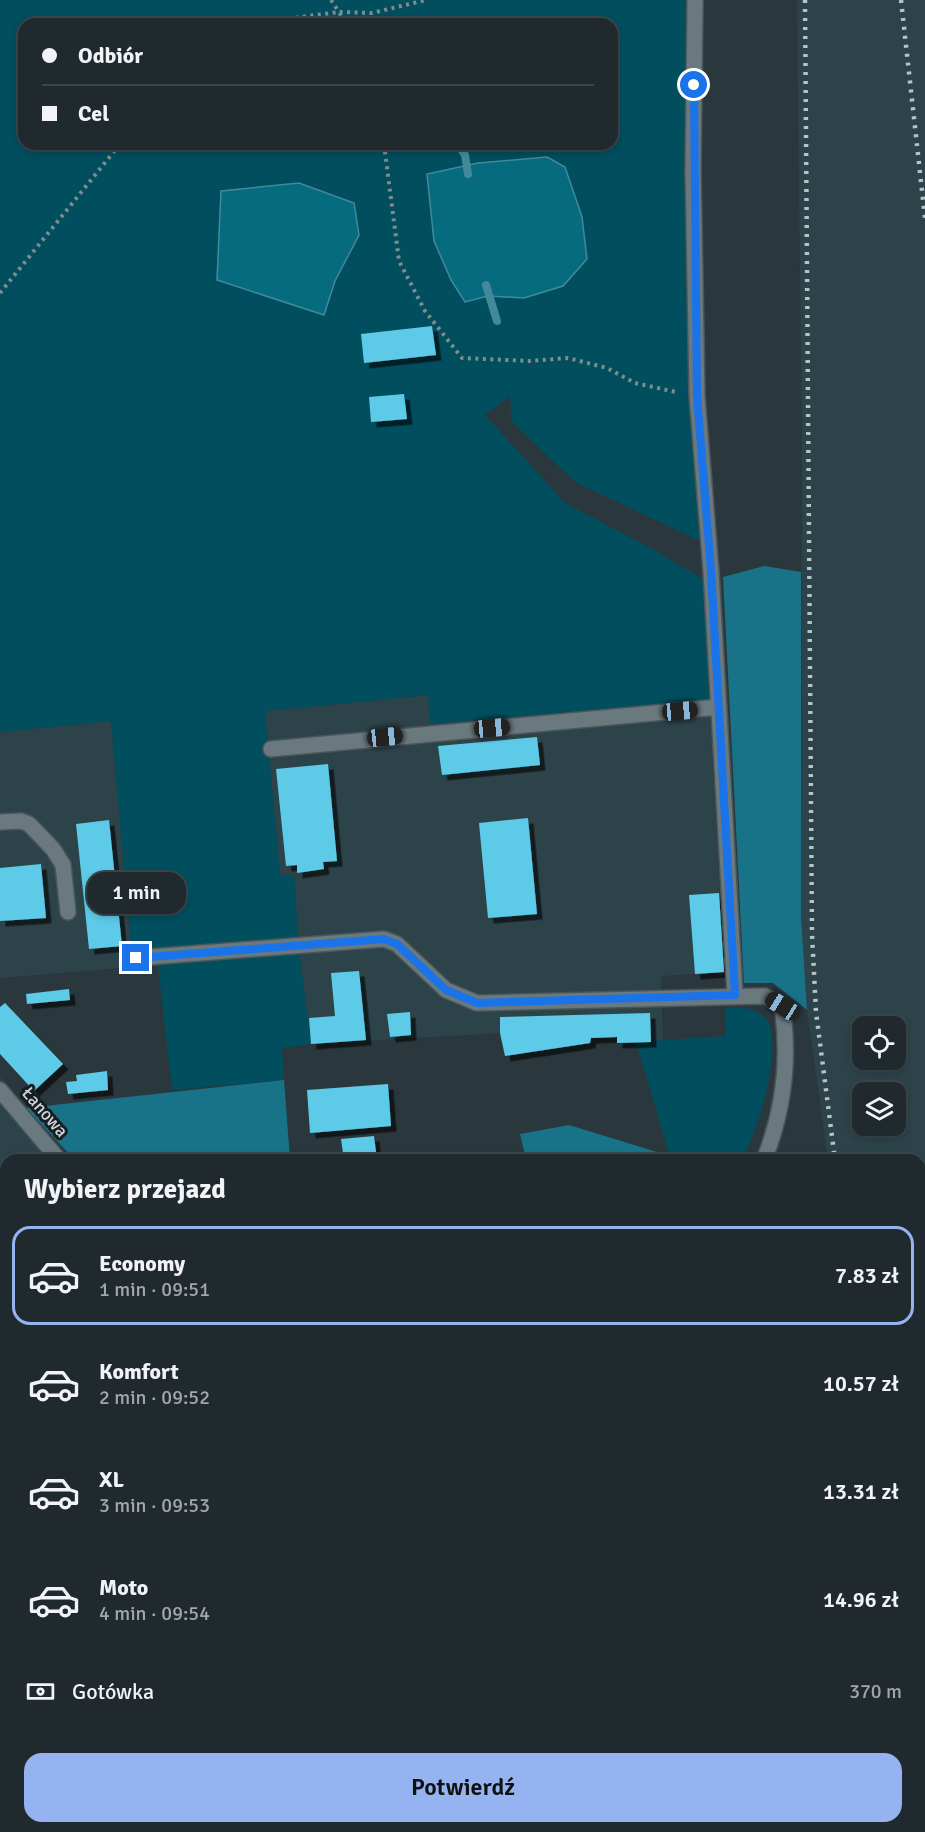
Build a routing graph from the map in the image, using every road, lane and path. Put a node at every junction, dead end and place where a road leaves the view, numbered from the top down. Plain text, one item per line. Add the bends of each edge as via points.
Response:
1 (331, 0) edge
2 (426, 0) edge
3 (695, 0) edge
4 (339, 12) junction
5 (293, 18) edge
6 (342, 18) edge
7 (115, 150) edge
8 (385, 150) edge
9 (0, 293) edge
10 (697, 396) junction
11 (719, 707) junction
12 (271, 749) dead end
13 (0, 822) edge
14 (68, 912) dead end
15 (136, 958) dead end
16 (735, 995) junction
17 (0, 1090) edge
18 (55, 1154) edge
19 (766, 1154) edge

1 - 4 path
2 - 4 path via 372,13
3 - 10 street
4 - 5 path
4 - 6 path
7 - 9 path
8 - 10 path via 399,261 425,311 462,358 567,358 607,368 635,383
10 - 11 street
11 - 12 street
11 - 16 street
13 - 14 street via 29,824 53,849 63,865
15 - 16 street via 384,939 397,944 446,990 477,1003
16 - 19 street via 765,996 782,1006 786,1070 777,1126
17 - 18 street, Łanowa

